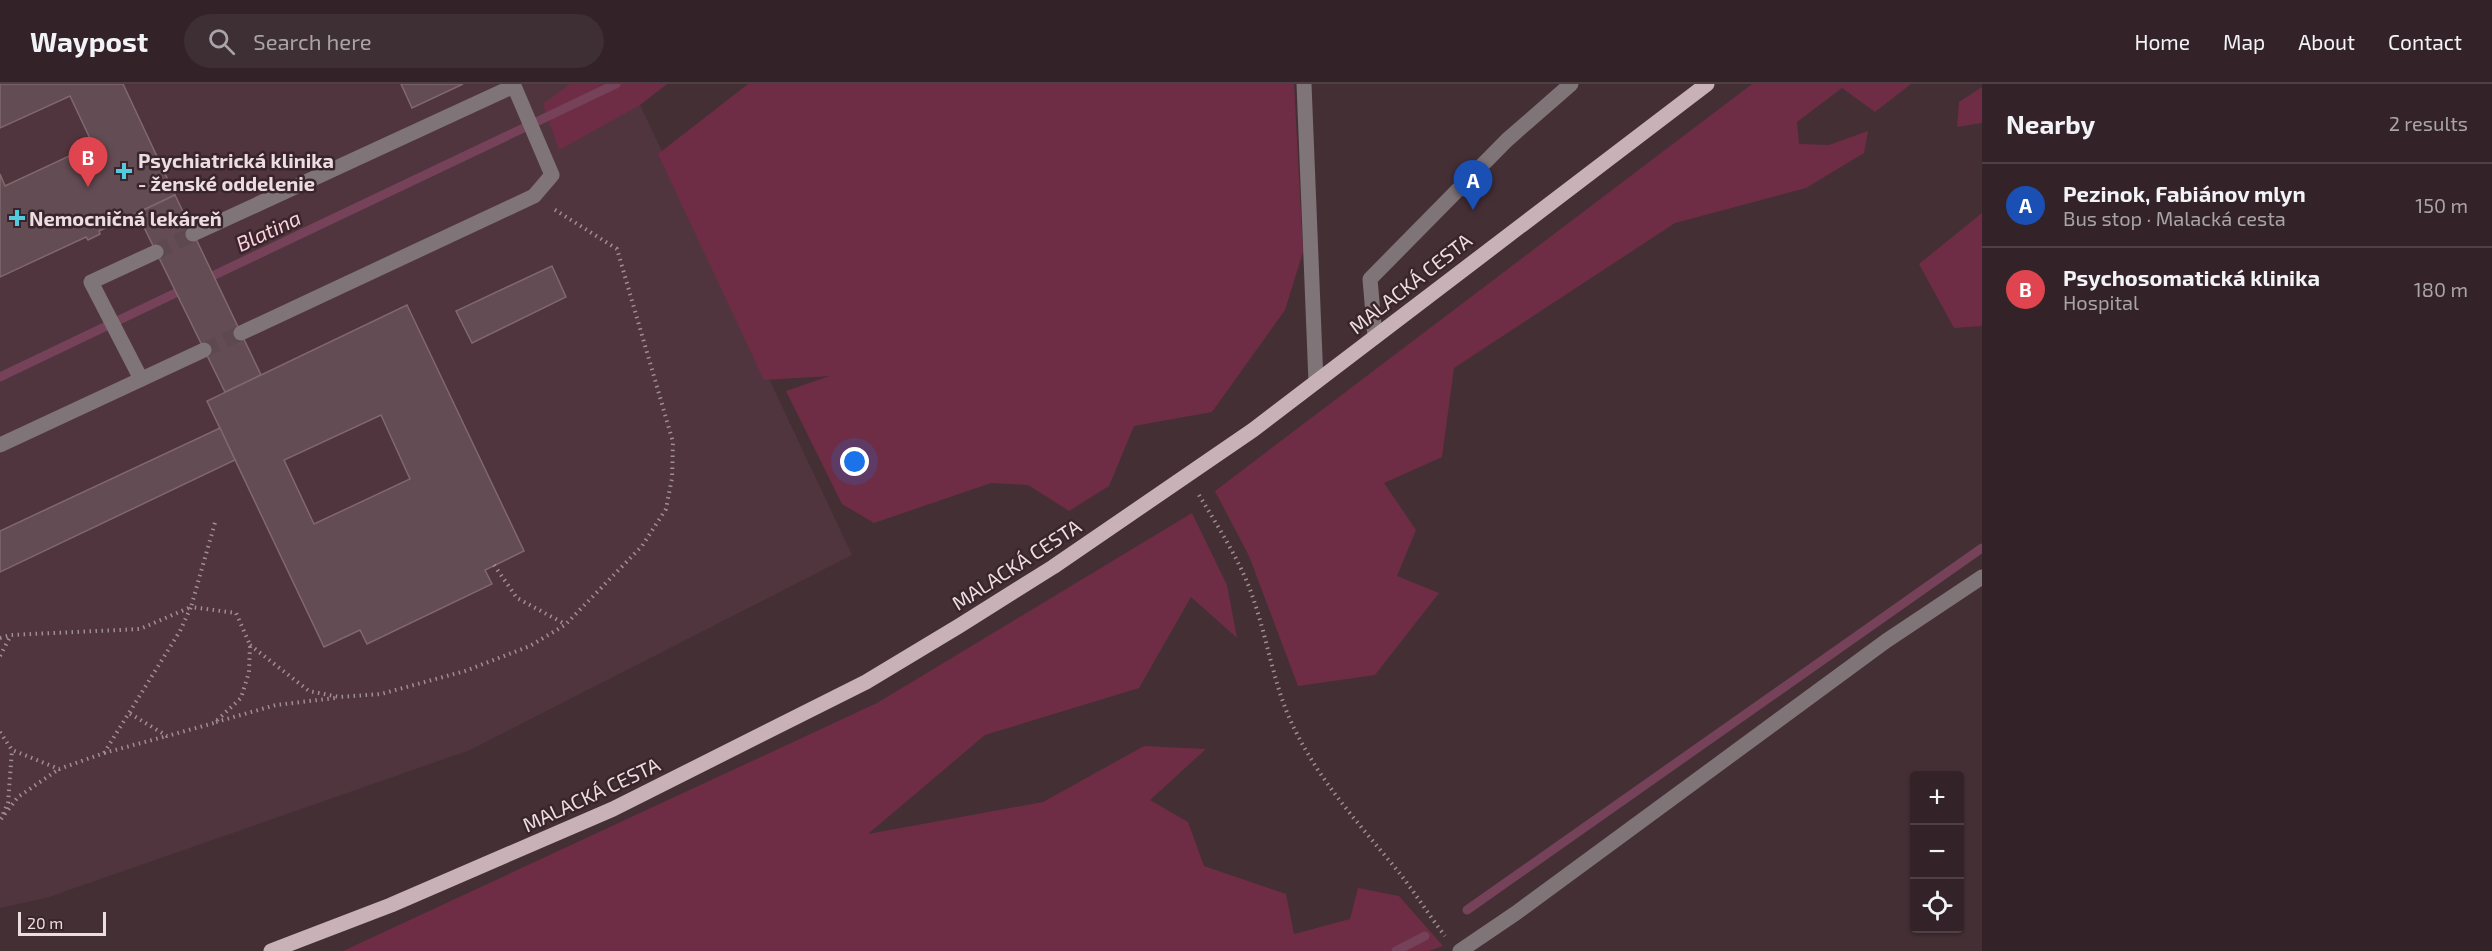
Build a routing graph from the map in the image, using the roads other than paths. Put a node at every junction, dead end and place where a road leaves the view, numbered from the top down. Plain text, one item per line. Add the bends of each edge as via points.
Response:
1 (1304, 84) edge
2 (1571, 84) edge
3 (1707, 84) edge
4 (194, 234) tunnel mouth
5 (156, 252) tunnel mouth
6 (242, 333) tunnel mouth
7 (1375, 337) junction
8 (204, 350) tunnel mouth
9 (141, 379) junction
10 (1316, 382) junction
11 (0, 445) edge
12 (1982, 577) edge
13 (1455, 947) edge
14 (271, 951) edge

1 - 10 lane
2 - 7 lane via 1507,140 1370,279
3 - 7 main road, MALACKÁ CESTA
4 - 6 lane via 513,86 552,175 534,196
5 - 9 lane via 91,282
7 - 10 main road, MALACKÁ CESTA
8 - 9 lane
9 - 11 lane
10 - 14 main road, MALACKÁ CESTA via 1053,567 855,687 603,813 391,905
12 - 13 lane via 1886,641 1516,914

